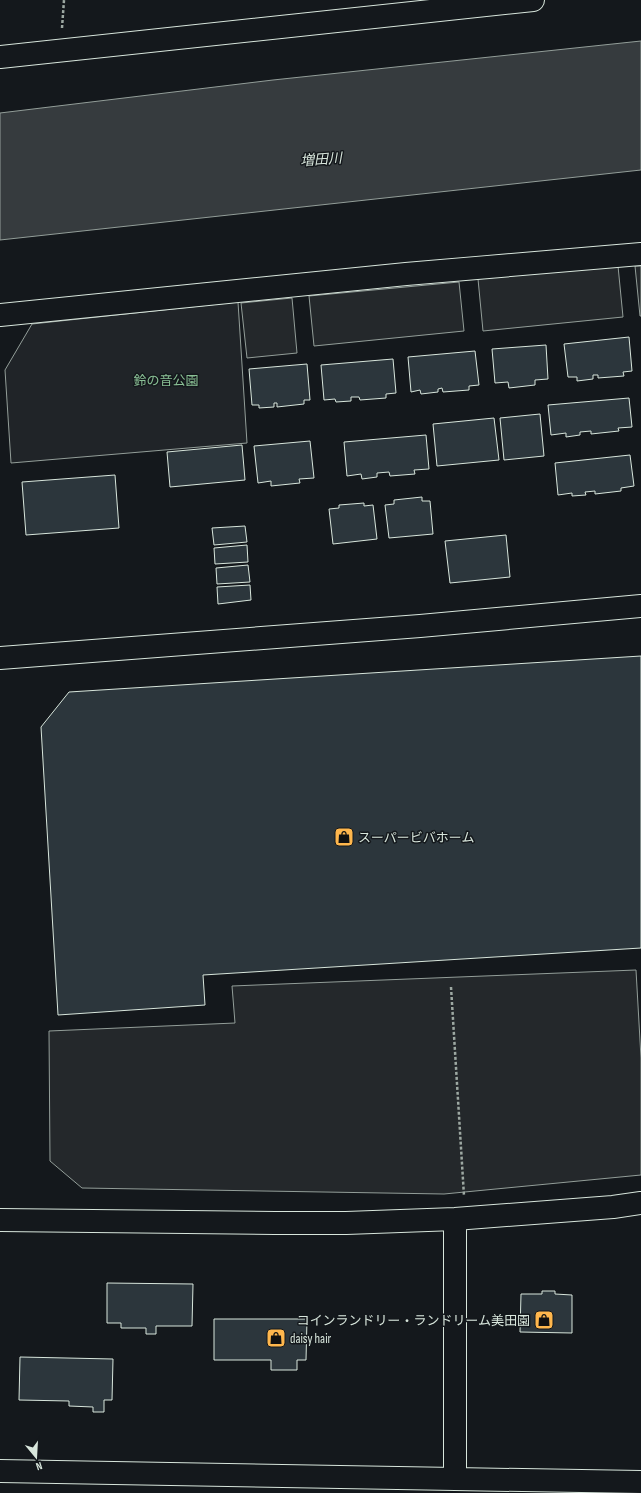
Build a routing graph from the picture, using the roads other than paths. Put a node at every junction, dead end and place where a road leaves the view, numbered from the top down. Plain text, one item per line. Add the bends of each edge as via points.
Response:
1 (533, 0) edge
2 (0, 57) edge
3 (641, 254) edge
4 (0, 316) edge
5 (641, 606) edge
6 (0, 658) edge
7 (641, 1203) edge
8 (460, 1209) junction
9 (0, 1220) edge
10 (0, 1471) edge
11 (455, 1479) junction
12 (641, 1482) edge

1 - 2 street
3 - 4 street via 406,274
5 - 6 street via 420,626
7 - 8 street via 613,1207
8 - 9 street via 390,1222 275,1224
8 - 11 street
10 - 11 street
11 - 12 street

